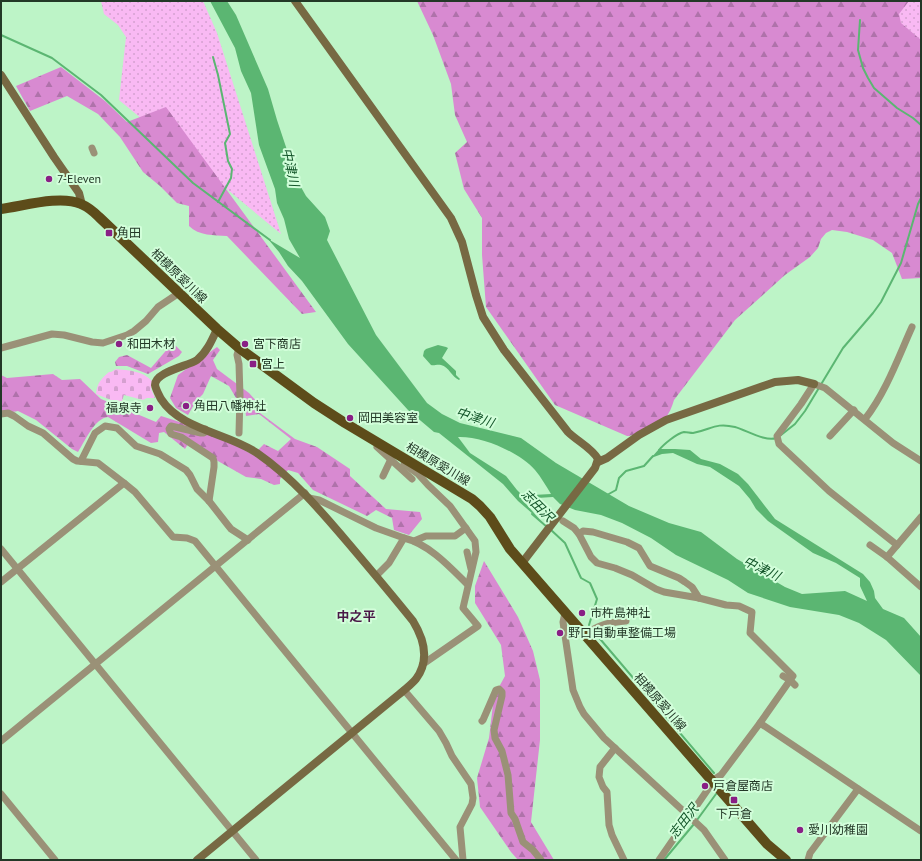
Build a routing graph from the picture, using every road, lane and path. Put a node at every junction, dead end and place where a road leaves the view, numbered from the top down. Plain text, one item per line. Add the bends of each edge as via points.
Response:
1 (295, 1) edge
2 (1, 75) edge
3 (82, 205) junction
4 (1, 209) edge
5 (179, 293) junction
6 (912, 327) dead end
7 (217, 330) junction
8 (1, 348) edge
9 (239, 348) junction
10 (814, 384) junction
11 (854, 410) junction
12 (1, 414) edge
13 (865, 419) junction
14 (205, 429) junction
15 (239, 433) dead end
16 (834, 435) dead end
17 (376, 441) junction
18 (392, 459) junction
19 (405, 459) junction
20 (81, 461) junction
21 (921, 461) edge
22 (597, 465) junction
23 (383, 476) dead end
24 (412, 479) dead end
25 (124, 483) junction
26 (307, 495) junction
27 (210, 501) junction
28 (921, 517) edge
29 (564, 521) dead end
30 (466, 528) junction
31 (579, 534) junction
32 (404, 538) junction
33 (248, 540) junction
34 (414, 541) junction
35 (897, 545) junction
36 (870, 546) dead end
37 (1, 549) edge
38 (466, 552) dead end
39 (887, 557) junction
40 (524, 559) junction
41 (215, 566) junction
42 (17, 569) junction
43 (471, 570) junction
44 (376, 576) junction
45 (1, 582) edge
46 (468, 584) junction
47 (921, 587) edge
48 (699, 598) junction
49 (565, 613) junction
50 (626, 622) dead end
51 (584, 636) junction
52 (423, 664) junction
53 (95, 665) junction
54 (782, 676) dead end
55 (793, 683) junction
56 (404, 690) junction
57 (482, 721) dead end
58 (760, 723) junction
59 (352, 733) junction
60 (1, 741) edge
61 (615, 748) junction
62 (713, 782) junction
63 (858, 789) junction
64 (1, 794) edge
65 (691, 818) junction
66 (921, 830) edge
67 (232, 831) junction
68 (53, 857) edge
69 (44, 860) edge
70 (197, 860) edge
71 (256, 860) edge
72 (456, 860) edge
73 (463, 860) edge
74 (540, 860) edge
75 (624, 860) edge
76 (659, 860) edge
77 (725, 860) edge
78 (786, 860) edge
79 (808, 860) edge

1 - 22 street via 450,218 462,242 483,317 493,335 568,432 593,451 598,459
2 - 3 street via 79,193
3 - 4 main road, 相模原愛川線 via 60,200
3 - 5 main road, 相模原愛川線 via 99,217
5 - 7 main road, 相模原愛川線
5 - 8 street via 158,307 146,321 127,335 92,342 52,334
6 - 13 street via 874,408
7 - 9 main road, 相模原愛川線
7 - 14 street via 197,360 162,375 155,385 171,411
9 - 15 street
9 - 17 main road, 相模原愛川線 via 314,403
10 - 11 street via 825,388
10 - 22 street via 798,380 775,382 666,420 639,435
10 - 35 street via 779,431 779,444 829,491
11 - 13 street
11 - 16 street
12 - 20 street via 8,413 43,433 73,459
13 - 21 street via 893,443
14 - 26 street via 258,454
14 - 27 street via 201,434 171,426 169,431 213,458
17 - 18 street via 375,445
17 - 19 main road, 相模原愛川線
18 - 23 street
18 - 24 street
19 - 30 street via 404,464 418,474 450,506
19 - 40 main road, 相模原愛川線 via 472,499 490,517 505,543
20 - 25 street via 98,463
20 - 27 street via 95,433 105,426 117,428 136,446 160,454 186,470 198,489
22 - 40 street
25 - 41 street via 135,492 173,537 192,539
25 - 42 street
26 - 32 street via 376,528
26 - 33 street
26 - 44 street
27 - 33 street via 231,528
28 - 35 street
29 - 31 street
30 - 34 street via 455,536 426,536
30 - 43 street via 476,546
31 - 48 street via 588,553 597,563 615,568 664,592
31 - 48 street via 583,531 593,532 640,548 650,566 686,582
32 - 34 street
32 - 44 street via 389,563
33 - 41 street
34 - 46 street via 443,559
35 - 39 street
36 - 39 street
37 - 42 street
38 - 43 street
39 - 47 street
40 - 49 main road, 相模原愛川線
41 - 53 street
41 - 59 street
42 - 45 street
42 - 53 street
43 - 46 street
44 - 52 street via 420,631 424,645
46 - 52 street via 463,608 478,628
48 - 55 street via 739,606 752,612 750,633 793,676
49 - 51 main road, 相模原愛川線
49 - 61 street via 565,642 577,701 584,714
50 - 51 street via 598,626
51 - 62 main road, 相模原愛川線
52 - 56 street via 415,680
53 - 60 street
53 - 67 street
54 - 55 street
55 - 58 street
56 - 59 street
56 - 73 street via 439,731 452,756 472,784 472,804 460,827
57 - 74 street via 496,690 499,689 502,696 494,735 502,751 508,775 510,809 523,842
58 - 62 street
58 - 63 street
59 - 67 street
59 - 72 street
61 - 65 street
61 - 75 street via 600,767 599,777 607,792 612,835
62 - 65 street
62 - 78 main road, 相模原愛川線 via 767,844
63 - 66 street
63 - 79 street via 810,853
64 - 68 street
65 - 76 street
65 - 77 street
67 - 70 street
67 - 71 street
68 - 69 street

